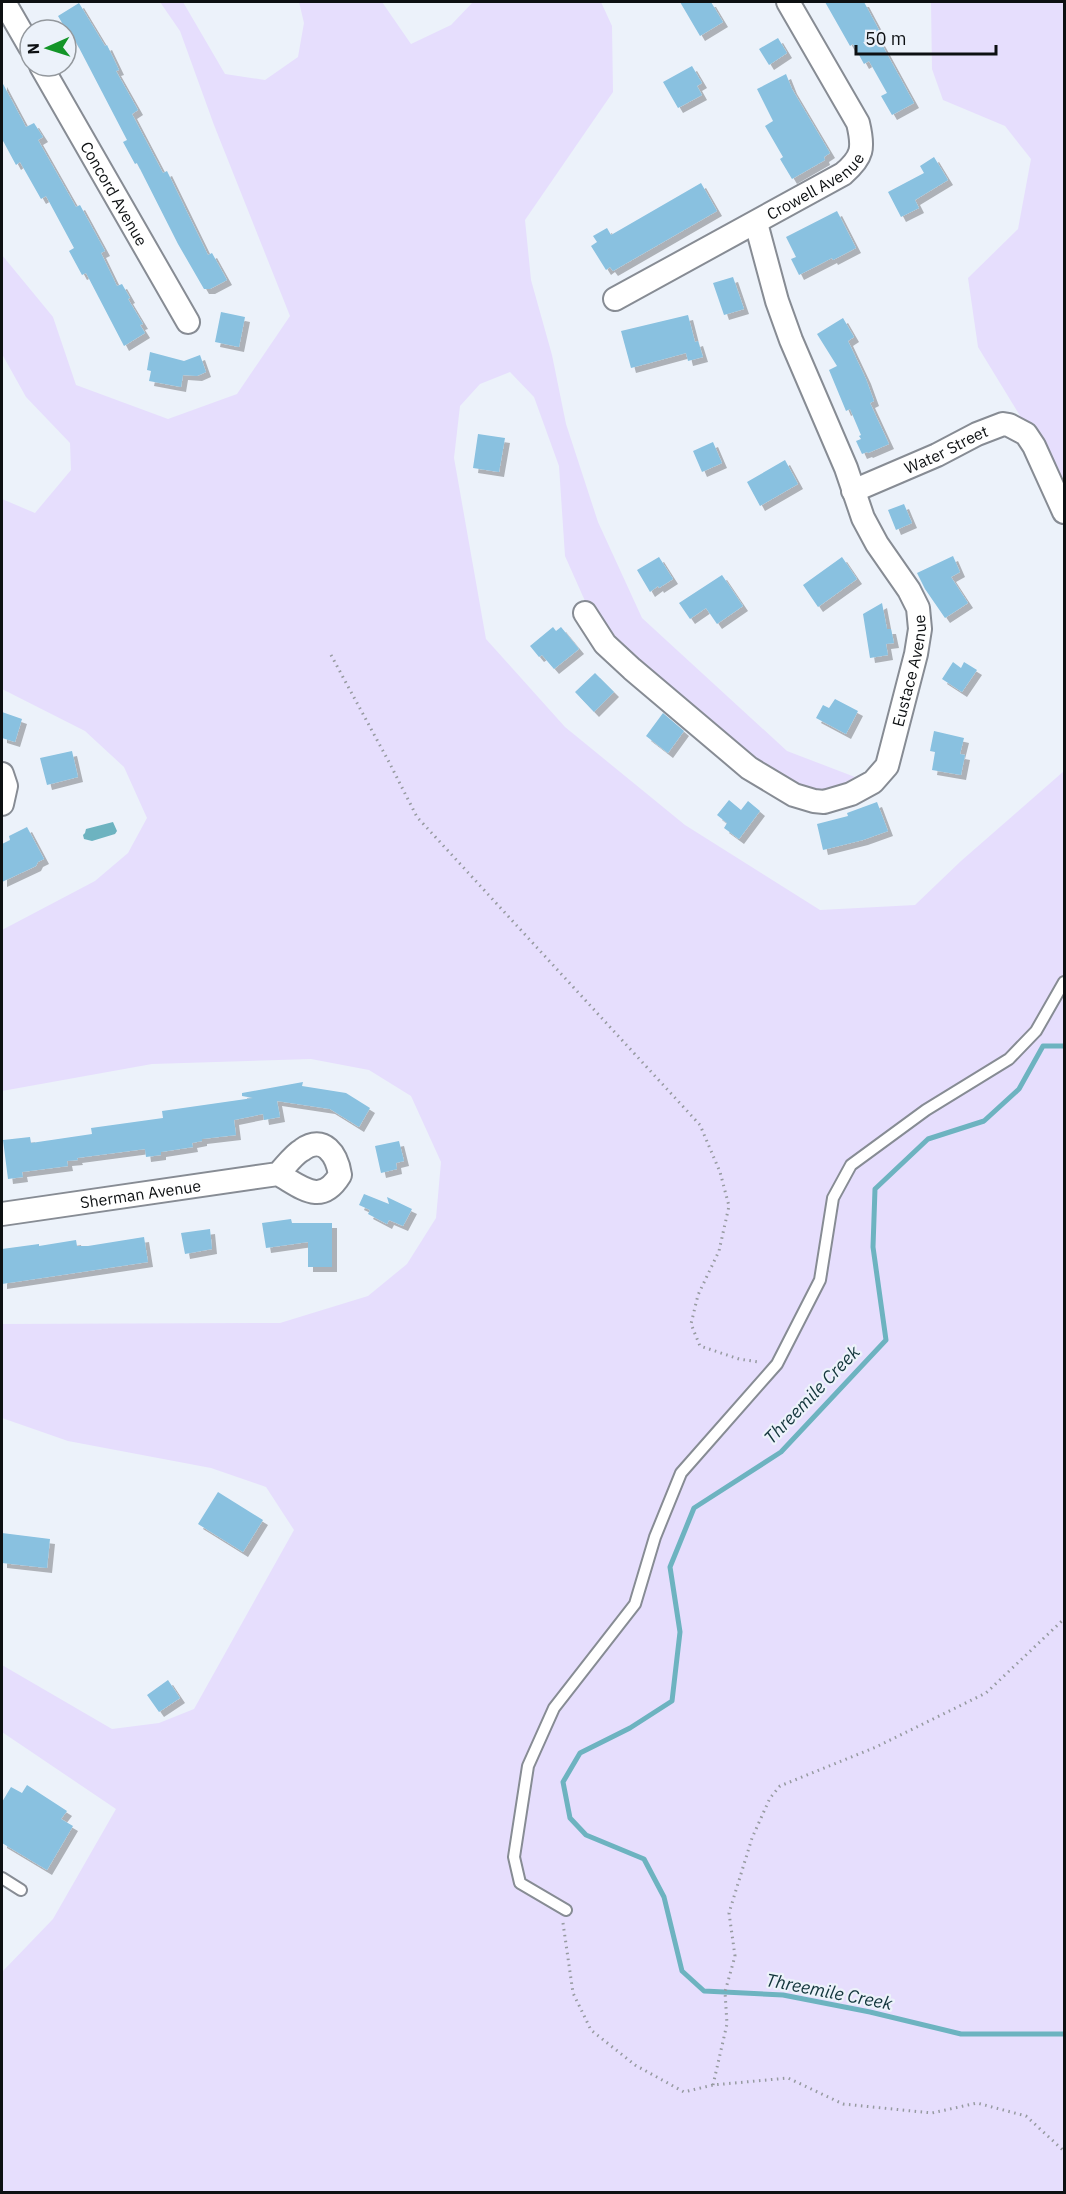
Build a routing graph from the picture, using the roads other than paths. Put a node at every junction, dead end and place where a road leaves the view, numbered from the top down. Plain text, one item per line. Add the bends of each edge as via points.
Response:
1 (4, 2) edge
2 (788, 2) edge
3 (18, 26) edge
4 (48, 78) edge
5 (756, 223) junction
6 (615, 299) dead end
7 (188, 322) dead end
8 (853, 492) junction
9 (1065, 512) edge
10 (585, 613) dead end
11 (2, 774) edge
12 (2, 804) edge
13 (1065, 982) edge
14 (278, 1174) dead end
15 (2, 1214) edge
16 (2, 1878) edge
17 (21, 1890) dead end
18 (566, 1910) road end

1 - 3 street
2 - 5 street, Crowell Avenue via 849,105 860,131 861,152 856,164 843,174
4 - 7 street, Concord Avenue
5 - 6 street, Crowell Avenue
5 - 8 street, Eustace Avenue via 791,340
8 - 9 street, Water Street via 977,434 1009,424 1026,434 1034,446
8 - 10 street, Eustace Avenue via 877,544 918,608 920,629 887,766 873,782 851,794 824,802 808,800 749,768 605,644
11 - 12 street via 6,786
13 - 18 lane via 1036,1030 1009,1059 926,1110 851,1165 833,1198 820,1280 777,1364 681,1473 655,1537 635,1604 554,1708 528,1766 514,1857 520,1883
14 - 15 street, Sherman Avenue
16 - 17 lane

